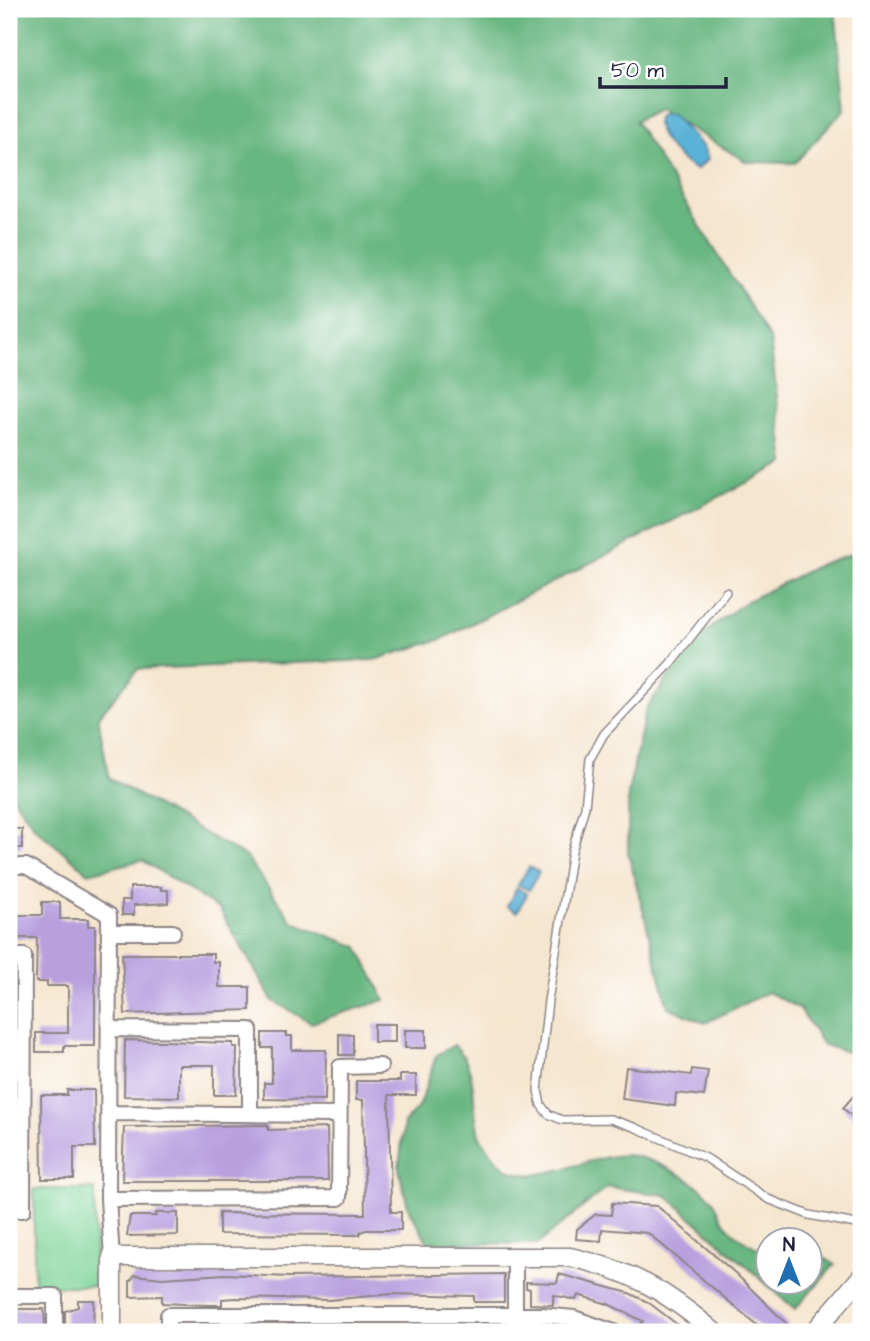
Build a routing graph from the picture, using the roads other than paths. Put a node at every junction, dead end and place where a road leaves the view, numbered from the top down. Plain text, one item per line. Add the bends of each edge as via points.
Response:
1 (726, 592) dead end
2 (9, 866) edge
3 (109, 932) junction
4 (173, 932) dead end
5 (9, 956) edge
6 (109, 1029) junction
7 (16, 1040) edge
8 (380, 1066) dead end
9 (250, 1112) junction
10 (109, 1113) junction
11 (339, 1115) junction
12 (16, 1125) edge
13 (108, 1199) junction
14 (9, 1210) edge
15 (861, 1225) edge
16 (112, 1257) junction
17 (515, 1257) junction
18 (861, 1277) edge
19 (9, 1296) edge
20 (515, 1316) junction
21 (55, 1332) edge
22 (112, 1332) edge
23 (168, 1332) edge
24 (515, 1332) edge
25 (614, 1332) edge
26 (714, 1332) edge
27 (814, 1332) edge

1 - 15 lane via 668,665 604,734 590,759 548,1001 538,1090 541,1105 562,1120 610,1119 635,1127 706,1158 768,1199 809,1215
2 - 3 street via 26,866 109,915
3 - 4 street
3 - 6 street
5 - 7 street via 24,956
6 - 9 street via 250,1030
6 - 10 street
7 - 12 street
8 - 11 street via 340,1066
9 - 10 street
9 - 11 street
10 - 13 street
11 - 13 street via 339,1198
12 - 14 street via 23,1210
13 - 16 street
16 - 17 street
16 - 22 street
17 - 20 street
17 - 26 street via 570,1257 612,1266 678,1301
18 - 27 street
19 - 21 street via 55,1296
20 - 23 street via 169,1315
20 - 24 street
20 - 25 street via 574,1318

